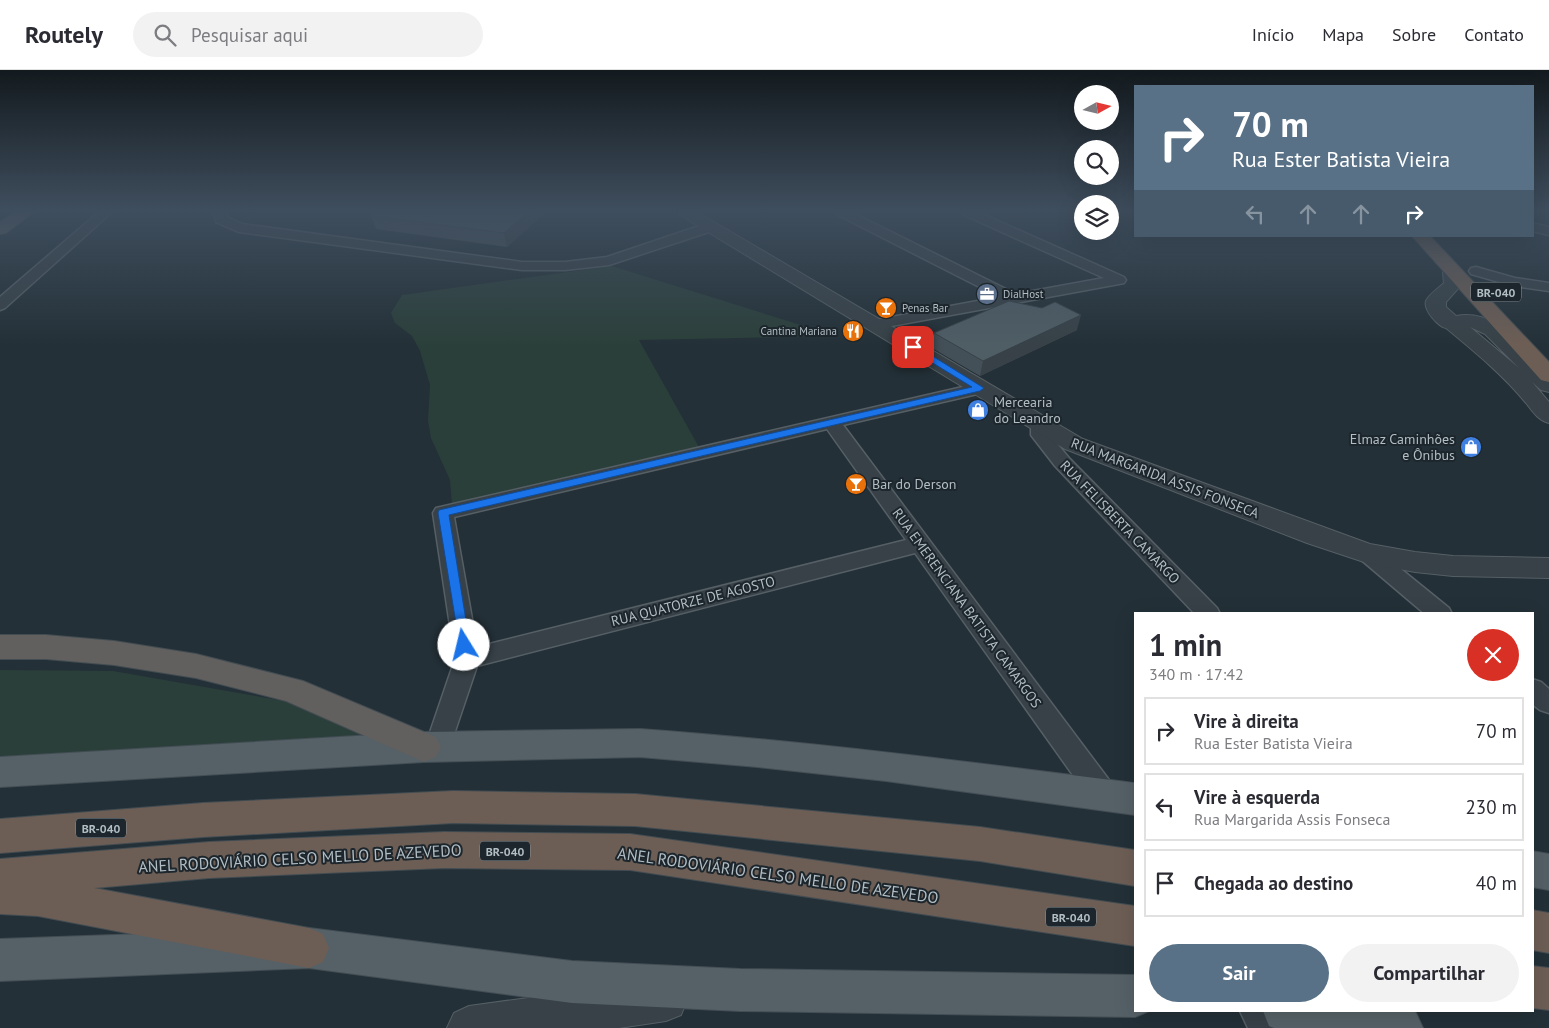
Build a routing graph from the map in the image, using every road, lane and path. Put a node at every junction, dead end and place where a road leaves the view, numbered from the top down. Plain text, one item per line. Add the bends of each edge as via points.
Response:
1 (55, 257) edge
2 (453, 257) edge
3 (622, 257) edge
4 (761, 257) edge
5 (930, 257) edge
6 (1067, 257) edge
7 (1438, 257) edge
8 (1462, 257) edge
9 (1476, 271) junction
10 (1452, 273) junction
11 (1547, 290) edge
12 (1014, 299) junction
13 (0, 305) edge
14 (1449, 323) junction
15 (875, 324) junction
16 (1549, 350) edge
17 (1549, 375) edge
18 (1549, 385) edge
19 (980, 388) junction
20 (1549, 416) edge
21 (832, 424) junction
22 (1040, 426) junction
23 (920, 544) junction
24 (1366, 553) junction
25 (1549, 568) edge
26 (1208, 612) edge
27 (1439, 612) edge
28 (0, 647) edge
29 (467, 659) junction
30 (1534, 691) edge
31 (1549, 703) edge
32 (431, 747) junction
33 (0, 772) edge
34 (1102, 793) junction
35 (1134, 798) edge
36 (0, 836) edge
37 (1134, 868) edge
38 (1534, 869) edge
39 (1549, 872) edge
40 (0, 878) edge
41 (0, 896) edge
42 (1134, 926) edge
43 (1534, 930) edge
44 (1549, 933) edge
45 (309, 948) junction
46 (0, 960) edge
47 (1534, 987) edge
48 (1549, 989) edge
49 (740, 990) junction
50 (1134, 996) edge
51 (1257, 1012) edge
52 (1291, 1012) edge
53 (524, 1024) edge
54 (469, 1028) edge
55 (1268, 1028) edge
56 (1401, 1028) edge

1 - 13 street
2 - 3 street via 522,266 565,266
4 - 15 street, RUA MARGARIDA ASSIS FONSECA
5 - 12 street
6 - 12 street via 1119,280
7 - 10 highway, BR-040
8 - 9 highway, BR-040
9 - 11 street
9 - 16 highway, BR-040
10 - 14 street via 1453,284 1436,301 1436,307
10 - 17 highway, BR-040
12 - 15 street
14 - 18 street via 1468,320 1489,326
14 - 20 street via 1518,379
15 - 19 street, RUA MARGARIDA ASSIS FONSECA
19 - 21 street
19 - 22 street, RUA MARGARIDA ASSIS FONSECA
21 - 23 street, RUA EMERENCIANA BATISTA CAMARGOS
21 - 29 street via 443,513
22 - 24 street, RUA MARGARIDA ASSIS FONSECA via 1074,444
22 - 26 street, RUA FELISBERTA CAMARGO via 1040,435 1062,462
23 - 29 street, RUA QUATORZE DE AGOSTO
23 - 34 street, RUA EMERENCIANA BATISTA CAMARGOS
24 - 25 street, RUA MARGARIDA ASSIS FONSECA via 1453,566
24 - 27 street
28 - 32 highway via 114,653 196,666 292,690
29 - 32 street
30 - 31 street
32 - 33 main road
32 - 34 main road via 640,743 758,752
34 - 35 main road
36 - 37 highway, BR-040 via 203,820 453,806 636,810 980,844
38 - 39 main road
40 - 42 highway, ANEL RODOVIÁRIO CELSO MELLO DE AZEVEDO / BR-040 via 209,860 444,850 630,852
41 - 45 highway via 38,897
43 - 44 highway
45 - 46 main road
45 - 49 main road via 572,982
47 - 48 highway
49 - 50 main road
49 - 53 street
51 - 55 street
52 - 56 main road
53 - 54 street

